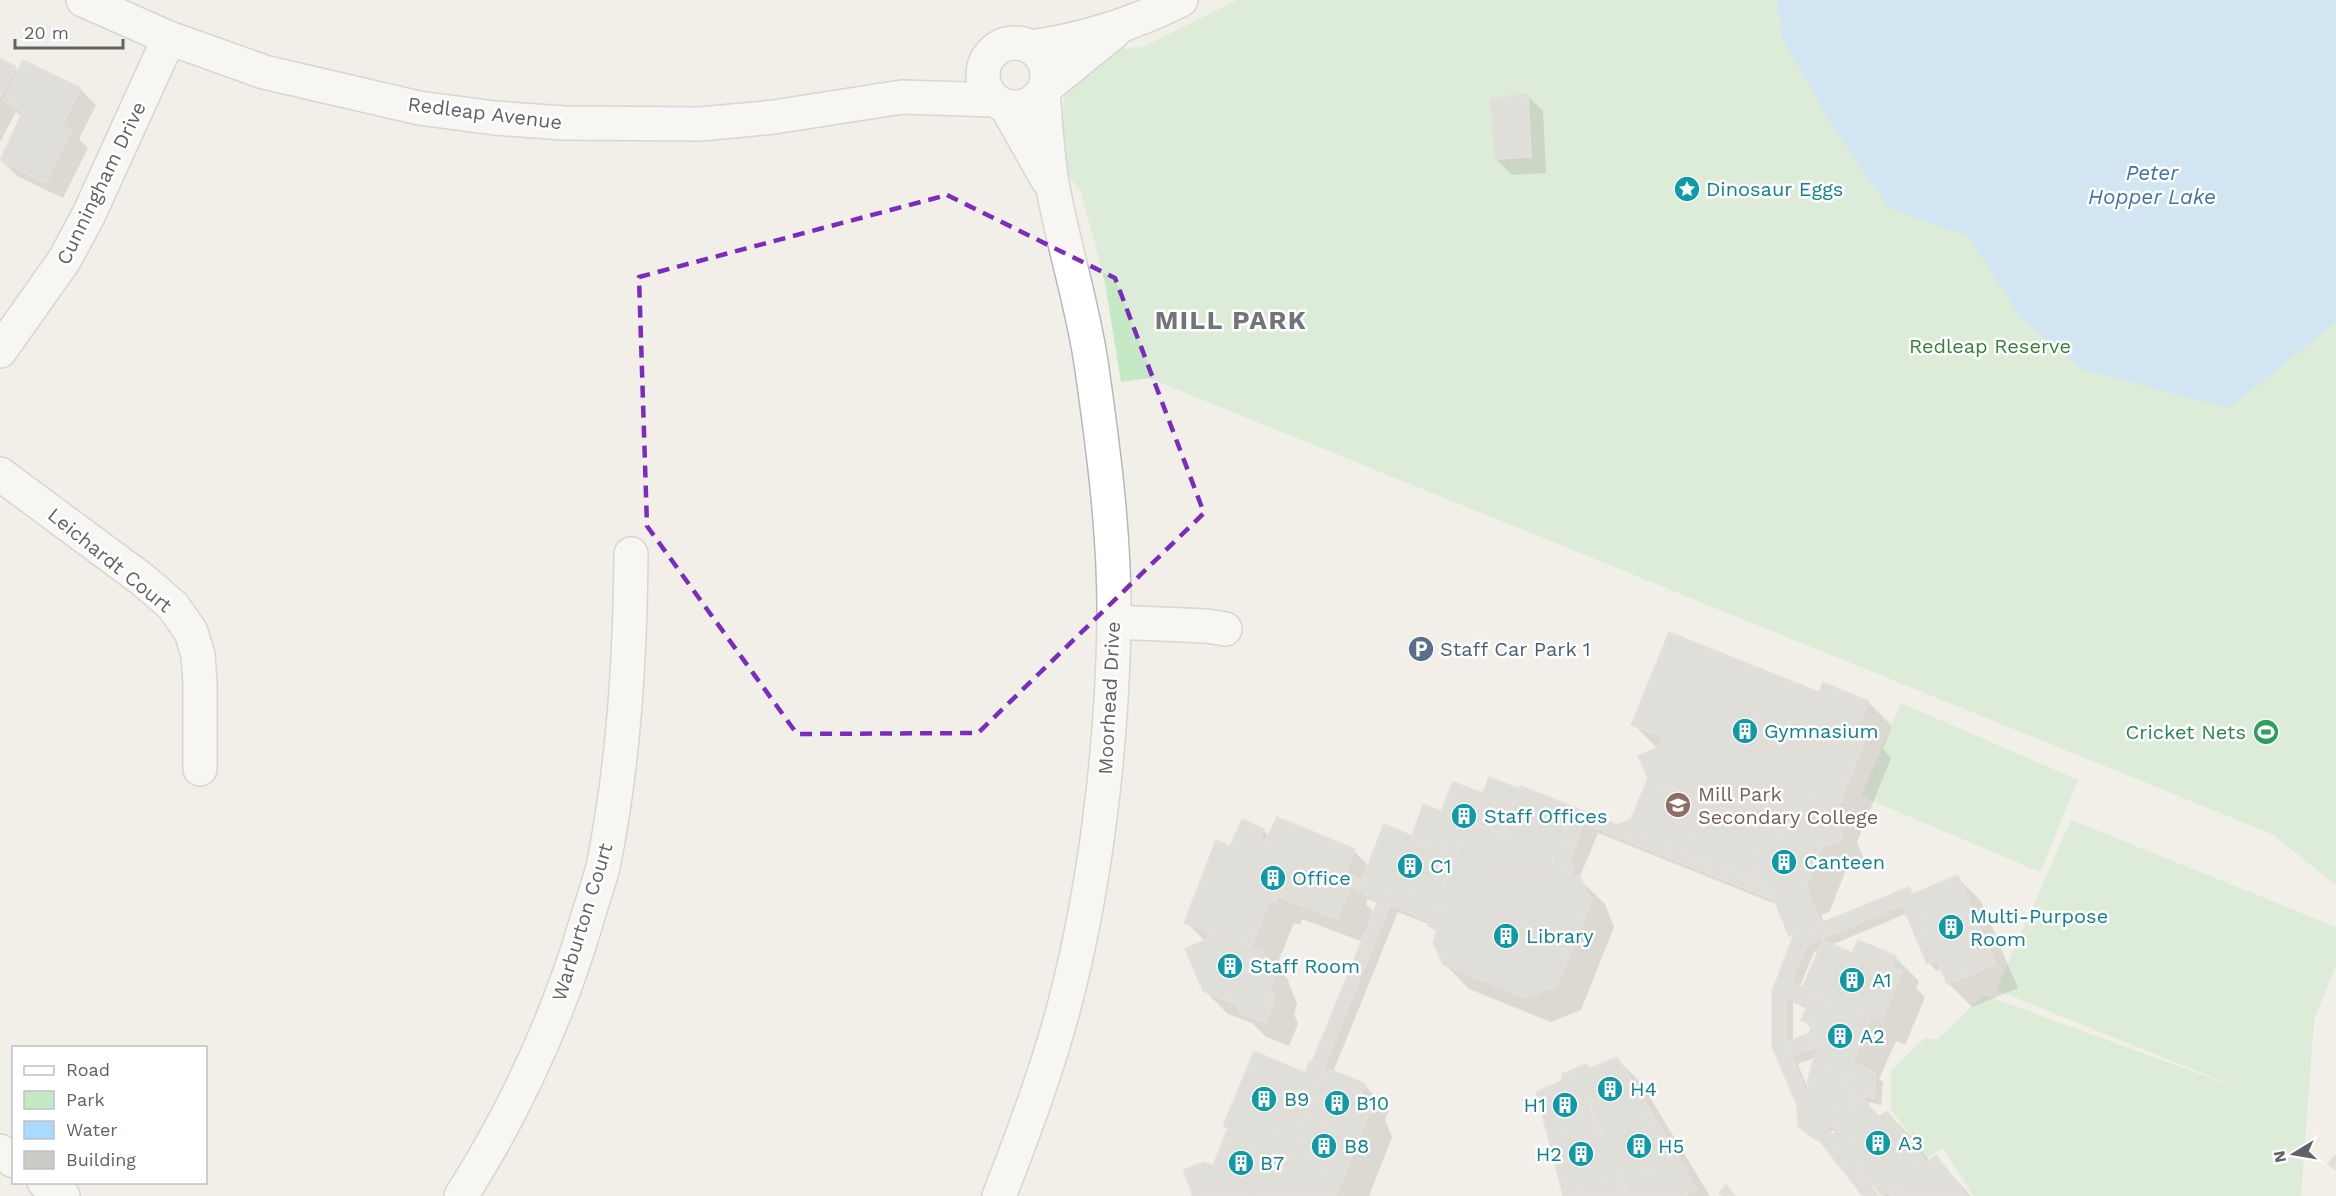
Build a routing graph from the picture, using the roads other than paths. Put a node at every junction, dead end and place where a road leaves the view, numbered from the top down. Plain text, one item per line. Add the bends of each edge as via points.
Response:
1 (83, 0) edge
2 (1180, 0) edge
3 (1120, 27) junction
4 (170, 38) junction
5 (1030, 47) junction
6 (985, 66) junction
7 (1044, 90) junction
8 (902, 97) junction
9 (1000, 103) junction
10 (1053, 191) junction
11 (0, 351) edge
12 (0, 474) edge
13 (631, 554) dead end
14 (1114, 622) junction
15 (1225, 629) dead end
16 (200, 769) dead end
17 (47, 1184) edge
18 (63, 1196) edge
19 (461, 1196) edge
20 (999, 1196) edge

1 - 4 street, Redleap Avenue
2 - 3 street
3 - 5 street
3 - 7 street
4 - 8 street, Redleap Avenue via 264,72 419,108 495,118 701,124
4 - 11 street, Cunningham Drive via 65,259
5 - 6 street via 1015,44 1000,48
5 - 7 street via 1044,61
6 - 8 street, Redleap Avenue
6 - 9 street via 985,84
7 - 9 street via 1027,105
7 - 10 street, Moorhead Drive
8 - 9 street, Redleap Avenue
9 - 10 street, Moorhead Drive
10 - 14 street, Moorhead Drive via 1092,369 1112,556
12 - 16 street, Leichardt Court via 173,606 190,632 198,655
13 - 19 street, Warburton Court via 626,715 602,868 572,968 542,1045
14 - 15 street
14 - 20 street, Moorhead Drive via 1102,806 1086,904 1066,1002 1042,1082
17 - 18 street

